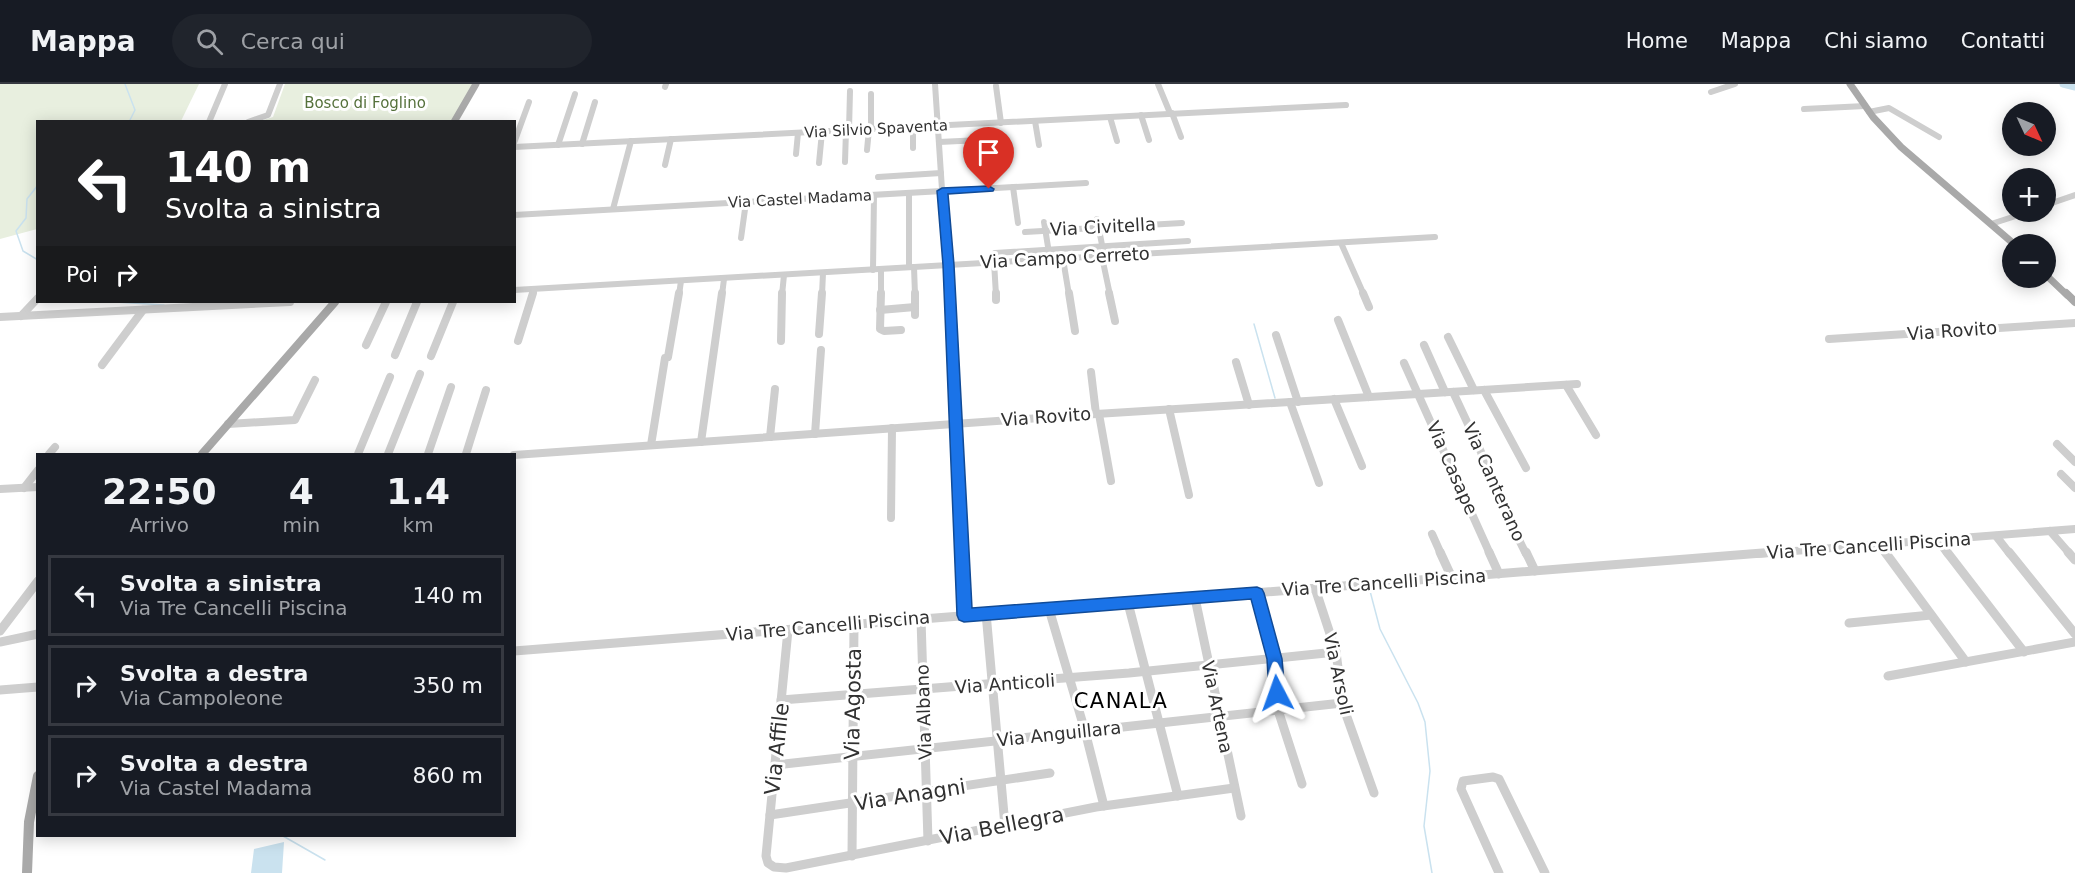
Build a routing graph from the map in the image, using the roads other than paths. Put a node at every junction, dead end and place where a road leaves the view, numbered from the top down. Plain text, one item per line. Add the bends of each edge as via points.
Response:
1 (225, 84) edge
2 (280, 84) edge
3 (476, 84) edge
4 (935, 84) edge
5 (1158, 84) edge
6 (1735, 84) edge
7 (1850, 84) edge
8 (996, 86) dead end
9 (850, 91) dead end
10 (1711, 92) dead end
11 (574, 94) dead end
12 (871, 94) dead end
13 (530, 102) dead end
14 (595, 102) dead end
15 (1346, 105) dead end
16 (1804, 109) dead end
17 (1867, 109) junction
18 (1171, 113) junction
19 (1141, 115) junction
20 (1110, 117) junction
21 (209, 120) edge
22 (255, 120) edge
23 (455, 120) edge
24 (1035, 121) junction
25 (1001, 123) junction
26 (938, 126) junction
27 (913, 127) junction
28 (870, 129) junction
29 (847, 130) junction
30 (822, 132) junction
31 (798, 133) junction
32 (1181, 137) dead end
33 (1939, 137) dead end
34 (516, 138) edge
35 (671, 139) junction
36 (981, 140) dead end
37 (1149, 140) dead end
38 (632, 141) junction
39 (1117, 141) dead end
40 (939, 142) junction
41 (582, 144) junction
42 (558, 145) junction
43 (1039, 145) dead end
44 (516, 147) edge
45 (913, 148) dead end
46 (867, 150) dead end
47 (796, 154) dead end
48 (845, 162) dead end
49 (819, 163) dead end
50 (665, 165) dead end
51 (941, 173) junction
52 (878, 177) dead end
53 (1086, 183) dead end
54 (1013, 187) junction
55 (942, 191) junction
56 (909, 193) junction
57 (874, 195) junction
58 (2075, 195) edge
59 (746, 202) junction
60 (2056, 202) edge
61 (613, 209) junction
62 (516, 214) edge
63 (1097, 219) dead end
64 (2002, 220) edge
65 (1044, 222) dead end
66 (1018, 223) dead end
67 (1182, 223) dead end
68 (1991, 224) junction
69 (1099, 228) junction
70 (1045, 230) junction
71 (1025, 232) dead end
72 (2002, 234) edge
73 (1435, 237) dead end
74 (741, 238) dead end
75 (1188, 242) dead end
76 (1341, 243) junction
77 (1103, 246) junction
78 (1048, 250) junction
79 (995, 253) dead end
80 (1103, 257) junction
81 (1063, 259) junction
82 (1050, 260) junction
83 (994, 262) junction
84 (948, 265) junction
85 (911, 267) junction
86 (881, 269) junction
87 (873, 270) junction
88 (823, 273) junction
89 (784, 275) junction
90 (724, 279) junction
91 (681, 281) junction
92 (2056, 285) edge
93 (534, 289) junction
94 (516, 290) edge
95 (36, 300) edge
96 (996, 300) dead end
97 (250, 303) edge
98 (334, 303) edge
99 (386, 303) edge
100 (417, 303) edge
101 (453, 303) edge
102 (2075, 303) edge
103 (169, 305) edge
104 (1369, 307) dead end
105 (143, 309) junction
106 (880, 310) junction
107 (21, 316) junction
108 (0, 317) edge
109 (1338, 320) dead end
110 (1115, 321) dead end
111 (2075, 323) edge
112 (901, 330) dead end
113 (1075, 331) dead end
114 (819, 334) dead end
115 (1276, 335) dead end
116 (1448, 337) dead end
117 (1829, 339) dead end
118 (781, 340) dead end
119 (518, 341) dead end
120 (366, 345) dead end
121 (1424, 345) dead end
122 (821, 350) dead end
123 (395, 355) dead end
124 (431, 356) dead end
125 (1236, 362) dead end
126 (1404, 363) dead end
127 (102, 365) dead end
128 (1091, 372) dead end
129 (420, 374) dead end
130 (390, 377) dead end
131 (315, 380) dead end
132 (1566, 384) junction
133 (1577, 384) dead end
134 (451, 387) dead end
135 (776, 389) dead end
136 (486, 390) dead end
137 (1474, 390) junction
138 (1484, 390) junction
139 (1449, 392) junction
140 (1419, 394) junction
141 (1369, 397) junction
142 (1334, 399) junction
143 (1290, 402) junction
144 (1298, 402) junction
145 (1249, 405) junction
146 (1170, 409) junction
147 (1098, 414) junction
148 (228, 424) junction
149 (955, 424) junction
150 (892, 428) junction
151 (815, 434) junction
152 (1596, 435) dead end
153 (770, 437) junction
154 (701, 442) junction
155 (2057, 444) dead end
156 (651, 445) junction
157 (55, 447) dead end
158 (50, 453) edge
159 (203, 453) edge
160 (358, 453) edge
161 (388, 453) edge
162 (428, 453) edge
163 (466, 453) edge
164 (516, 455) edge
165 (2075, 462) edge
166 (1362, 466) dead end
167 (1526, 468) dead end
168 (36, 473) edge
169 (2061, 474) dead end
170 (1111, 481) dead end
171 (1319, 483) dead end
172 (36, 487) edge
173 (24, 488) junction
174 (2075, 488) edge
175 (0, 489) edge
176 (1189, 495) dead end
177 (891, 518) dead end
178 (2075, 529) edge
179 (2050, 531) junction
180 (1432, 534) dead end
181 (1996, 536) junction
182 (1938, 541) junction
183 (1879, 545) junction
184 (2075, 560) edge
185 (1535, 571) junction
186 (1499, 574) junction
187 (1452, 578) junction
188 (36, 585) edge
189 (1315, 588) junction
190 (1257, 593) junction
191 (1195, 598) junction
192 (1128, 603) junction
193 (1049, 609) junction
194 (986, 613) junction
195 (964, 615) junction
196 (1931, 615) junction
197 (10, 618) junction
198 (0, 619) edge
199 (921, 619) junction
200 (1849, 623) dead end
201 (854, 624) junction
202 (788, 630) junction
203 (0, 631) edge
204 (36, 634) edge
205 (2075, 634) edge
206 (0, 642) edge
207 (2075, 642) edge
208 (516, 651) edge
209 (1336, 652) junction
210 (2024, 652) junction
211 (1274, 659) junction
212 (1966, 662) junction
213 (1209, 667) junction
214 (1146, 673) junction
215 (1888, 676) dead end
216 (1070, 680) junction
217 (991, 685) junction
218 (36, 687) edge
219 (0, 690) edge
220 (923, 690) junction
221 (854, 695) junction
222 (781, 700) junction
223 (1342, 703) junction
224 (1278, 710) junction
225 (1219, 717) junction
226 (1159, 723) junction
227 (1085, 731) junction
228 (997, 741) junction
229 (925, 749) junction
230 (853, 757) junction
231 (775, 765) junction
232 (1050, 773) dead end
233 (1000, 780) junction
234 (1302, 784) dead end
235 (36, 786) edge
236 (1234, 788) junction
237 (927, 792) junction
238 (1374, 793) dead end
239 (1178, 796) junction
240 (852, 804) junction
241 (1104, 806) junction
242 (770, 815) junction
243 (1241, 816) dead end
244 (1005, 826) junction
245 (928, 841) junction
246 (852, 856) junction
247 (771, 866) joint
248 (27, 873) edge
249 (1499, 873) edge
250 (1545, 873) edge

1 - 21 street
2 - 22 street via 268,116
3 - 23 main road
4 - 26 street
5 - 18 street
6 - 10 street
7 - 17 main road
8 - 25 street
9 - 29 street
11 - 42 street
12 - 28 street
13 - 34 street
14 - 41 street
15 - 18 street, Via Silvio Spaventa
16 - 17 street
17 - 33 street via 1889,108
17 - 68 main road via 1908,154
18 - 19 street, Via Silvio Spaventa
18 - 32 street
19 - 20 street, Via Silvio Spaventa
19 - 37 street
20 - 24 street, Via Silvio Spaventa
20 - 39 street
24 - 25 street, Via Silvio Spaventa
24 - 43 street
25 - 26 street, Via Silvio Spaventa
26 - 27 street, Via Silvio Spaventa
26 - 40 street
27 - 28 street, Via Silvio Spaventa
27 - 45 street
28 - 29 street, Via Silvio Spaventa
28 - 46 street
29 - 30 street, Via Silvio Spaventa
29 - 48 street
30 - 31 street, Via Silvio Spaventa
30 - 49 street
31 - 35 street, Via Silvio Spaventa
31 - 47 street
35 - 38 street, Via Silvio Spaventa
35 - 50 street
36 - 40 street
38 - 41 street, Via Silvio Spaventa
38 - 61 street
40 - 51 street
41 - 42 street, Via Silvio Spaventa
42 - 44 street, Via Silvio Spaventa
51 - 52 street
51 - 55 street
53 - 54 street, Via Castel Madama
54 - 55 street, Via Castel Madama
54 - 66 street
55 - 56 street, Via Castel Madama
55 - 84 street
56 - 57 street, Via Castel Madama
56 - 85 street
57 - 59 street, Via Castel Madama
57 - 87 street
58 - 60 street
59 - 61 street, Via Castel Madama
59 - 74 street
61 - 62 street, Via Castel Madama
63 - 69 street
64 - 68 street
65 - 70 street
67 - 69 street, Via Civitella
68 - 72 main road
69 - 70 street, Via Civitella
69 - 77 street
70 - 71 street, Via Civitella
70 - 78 street
73 - 76 street, Via Campo Cerreto
75 - 77 street
76 - 80 street, Via Campo Cerreto
76 - 104 street
77 - 78 street
77 - 80 street
78 - 79 street
78 - 82 street
80 - 81 street, Via Campo Cerreto
80 - 110 street
81 - 82 street, Via Campo Cerreto
81 - 113 street
82 - 83 street, Via Campo Cerreto
83 - 84 street, Via Campo Cerreto
83 - 96 street
84 - 85 street, Via Campo Cerreto
84 - 149 street
85 - 86 street, Via Campo Cerreto
85 - 106 street via 915,311
86 - 87 street, Via Campo Cerreto
86 - 106 street
87 - 88 street, Via Campo Cerreto
88 - 89 street, Via Campo Cerreto
88 - 114 street
89 - 90 street, Via Campo Cerreto
89 - 118 street
90 - 91 street, Via Campo Cerreto
90 - 154 street
91 - 93 street, Via Campo Cerreto
91 - 156 street
92 - 102 main road
93 - 94 street, Via Campo Cerreto
93 - 119 street
95 - 107 street
97 - 103 street
98 - 148 main road
99 - 120 street
100 - 123 street
101 - 124 street
103 - 105 street
105 - 107 street
105 - 127 street
106 - 112 street via 880,330
107 - 108 street
109 - 141 street
111 - 117 street, Via Rovito
115 - 144 street
116 - 137 street
121 - 139 street, Via Canterano
122 - 151 street
125 - 145 street
126 - 140 street, Via Casape
128 - 147 street
129 - 161 street
130 - 160 street
131 - 148 street via 297,419
132 - 133 street, Via Rovito
132 - 138 street, Via Rovito
132 - 152 street
134 - 162 street
135 - 153 street
136 - 163 street
137 - 138 street, Via Rovito
137 - 139 street, Via Rovito
138 - 167 street
139 - 140 street, Via Rovito
139 - 185 street, Via Canterano
140 - 141 street, Via Rovito
140 - 186 street, Via Casape
141 - 142 street, Via Rovito
142 - 144 street, Via Rovito
142 - 166 street
143 - 144 street, Via Rovito
143 - 145 street, Via Rovito
143 - 171 street
145 - 146 street, Via Rovito
146 - 147 street, Via Rovito
146 - 176 street
147 - 149 street, Via Rovito
147 - 170 street
148 - 159 main road
149 - 150 street, Via Rovito
149 - 195 street
150 - 151 street, Via Rovito
150 - 177 street
151 - 153 street, Via Rovito
153 - 154 street, Via Rovito
154 - 156 street, Via Rovito
155 - 165 street
156 - 164 street, Via Rovito
157 - 158 street
168 - 173 street
169 - 174 street
172 - 173 street
173 - 175 street
178 - 179 street, Via Tre Cancelli Piscina
179 - 181 street, Via Tre Cancelli Piscina
179 - 184 street
180 - 187 street
181 - 182 street, Via Tre Cancelli Piscina
181 - 205 street
182 - 183 street, Via Tre Cancelli Piscina
182 - 210 street
183 - 185 street, Via Tre Cancelli Piscina
183 - 196 street
185 - 186 street, Via Tre Cancelli Piscina
186 - 187 street, Via Tre Cancelli Piscina
187 - 189 street, Via Tre Cancelli Piscina
188 - 197 street
189 - 190 street, Via Tre Cancelli Piscina
189 - 209 street, Via Arsoli
190 - 191 street, Via Tre Cancelli Piscina
190 - 211 street
191 - 192 street, Via Tre Cancelli Piscina
191 - 213 street, Via Artena
192 - 193 street, Via Tre Cancelli Piscina
192 - 214 street
193 - 194 street, Via Tre Cancelli Piscina
193 - 216 street
194 - 195 street, Via Tre Cancelli Piscina
194 - 217 street
195 - 199 street, Via Tre Cancelli Piscina
196 - 200 street
196 - 212 street
197 - 198 street
197 - 203 street
199 - 201 street, Via Tre Cancelli Piscina
199 - 220 street, Via Albano
201 - 202 street, Via Tre Cancelli Piscina
201 - 221 street, Via Agosta
202 - 208 street, Via Tre Cancelli Piscina
202 - 222 street, Via Affile
204 - 206 street
207 - 210 street
209 - 211 street, Via Anticoli
209 - 223 street, Via Arsoli
210 - 212 street
211 - 213 street, Via Anticoli
211 - 224 street
212 - 215 street
213 - 214 street, Via Anticoli
213 - 225 street, Via Artena
214 - 216 street, Via Anticoli
214 - 226 street
216 - 217 street, Via Anticoli
216 - 227 street
217 - 220 street, Via Anticoli
217 - 228 street
218 - 219 street
220 - 221 street, Via Anticoli
220 - 229 street, Via Albano
221 - 222 street, Via Anticoli
221 - 230 street, Via Agosta
222 - 231 street, Via Affile
223 - 224 street, Via Anguillara
223 - 238 street, Via Arsoli
224 - 225 street, Via Anguillara
224 - 234 street
225 - 226 street, Via Anguillara
225 - 236 street, Via Artena
226 - 227 street, Via Anguillara
226 - 239 street
227 - 228 street, Via Anguillara
227 - 241 street
228 - 229 street, Via Anguillara
228 - 233 street
229 - 230 street, Via Anguillara
229 - 237 street, Via Albano
230 - 231 street, Via Anguillara
230 - 240 street, Via Agosta
231 - 242 street, Via Affile
232 - 233 street, Via Anagni
233 - 237 street, Via Anagni
233 - 244 street
235 - 248 main road via 29,822
236 - 239 street, Via Bellegra
236 - 243 street, Via Artena
237 - 240 street, Via Anagni
237 - 245 street, Via Albano
239 - 241 street, Via Bellegra
240 - 242 street, Via Anagni
240 - 246 street, Via Agosta
241 - 244 street, Via Bellegra
242 - 247 street, Via Affile via 766,857
244 - 245 street, Via Bellegra
245 - 246 street, Via Bellegra
246 - 247 street, Via Bellegra via 786,868
249 - 250 street via 1461,789 1465,781 1499,779

